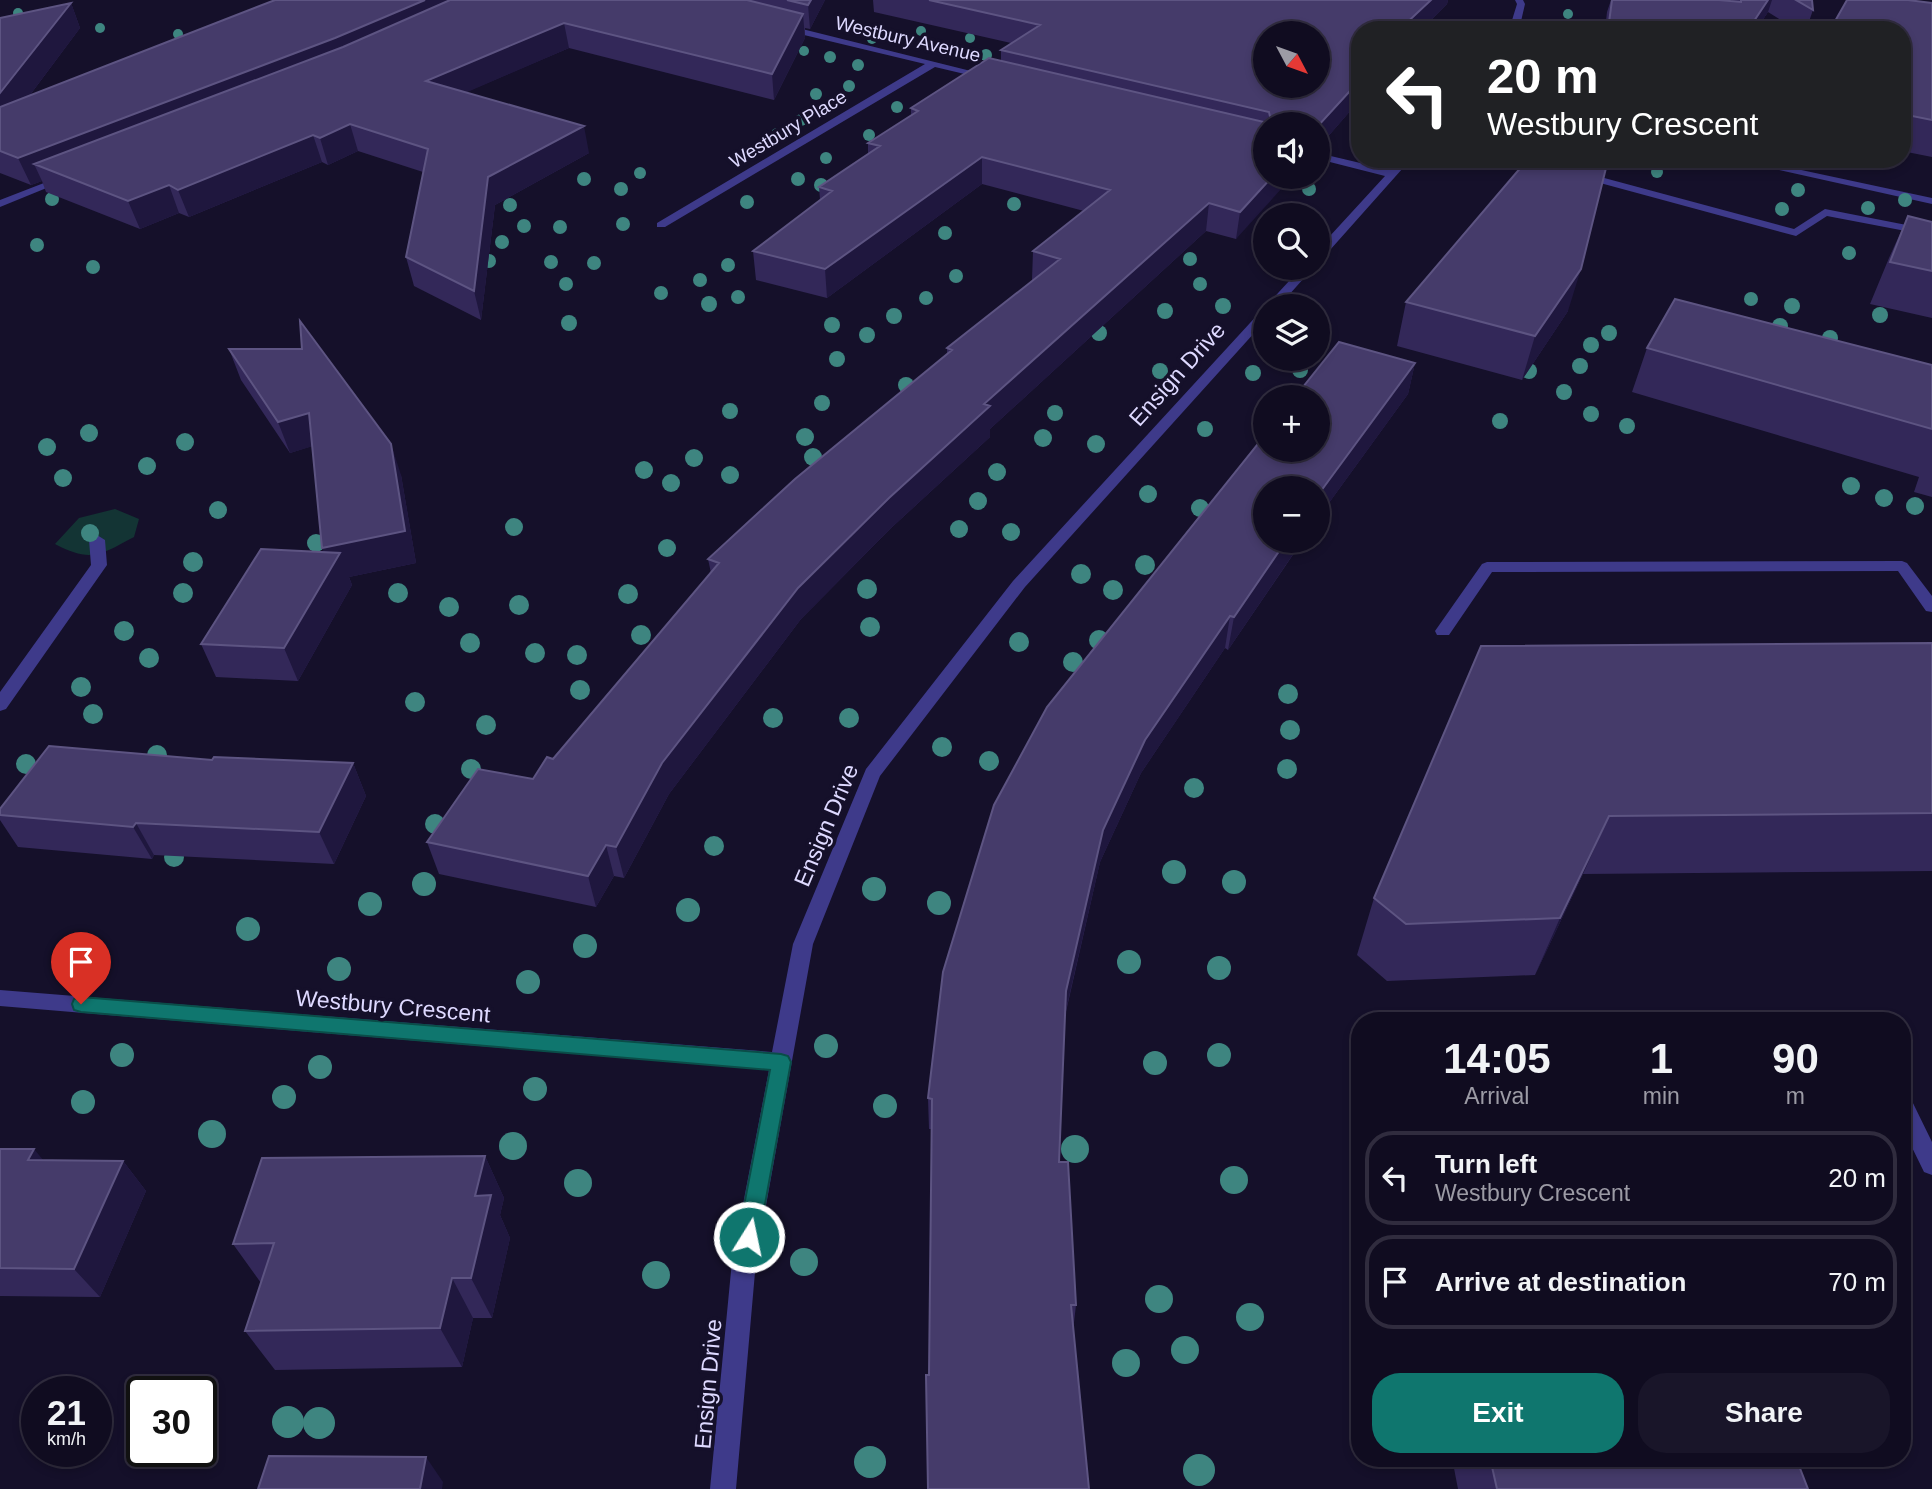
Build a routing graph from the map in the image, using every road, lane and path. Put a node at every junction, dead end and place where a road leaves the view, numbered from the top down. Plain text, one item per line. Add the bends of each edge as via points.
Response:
1 (1519, 0) edge
2 (1516, 21) edge
3 (773, 25) edge
4 (934, 63) junction
5 (1000, 79) edge
6 (1330, 159) edge
7 (1351, 164) edge
8 (1367, 168) edge
9 (1398, 168) edge
10 (1776, 168) edge
11 (1569, 171) edge
12 (77, 174) edge
13 (1392, 174) junction
14 (1932, 201) edge
15 (0, 204) edge
16 (661, 225) dead end
17 (1932, 233) edge
18 (1330, 243) edge
19 (1296, 280) edge
20 (1283, 294) edge
21 (1253, 327) edge
22 (97, 540) dead end
23 (1932, 607) edge
24 (1443, 631) dead end
25 (0, 705) edge
26 (0, 998) edge
27 (781, 1062) junction
28 (1911, 1122) edge
29 (1932, 1165) edge
30 (723, 1489) edge

1 - 2 street
3 - 4 street, Westbury Avenue
4 - 5 street, Westbury Avenue
4 - 16 street, Westbury Place
6 - 7 street
8 - 13 street
9 - 13 street
10 - 14 street
11 - 17 street via 1796,233 1825,212
12 - 15 street
13 - 18 street
19 - 20 street
21 - 27 street, Ensign Drive via 1019,584 872,774 803,944
22 - 25 street via 99,565
23 - 24 street via 1902,566 1487,568
26 - 27 street, Westbury Crescent
27 - 30 street, Ensign Drive via 744,1261
28 - 29 street

